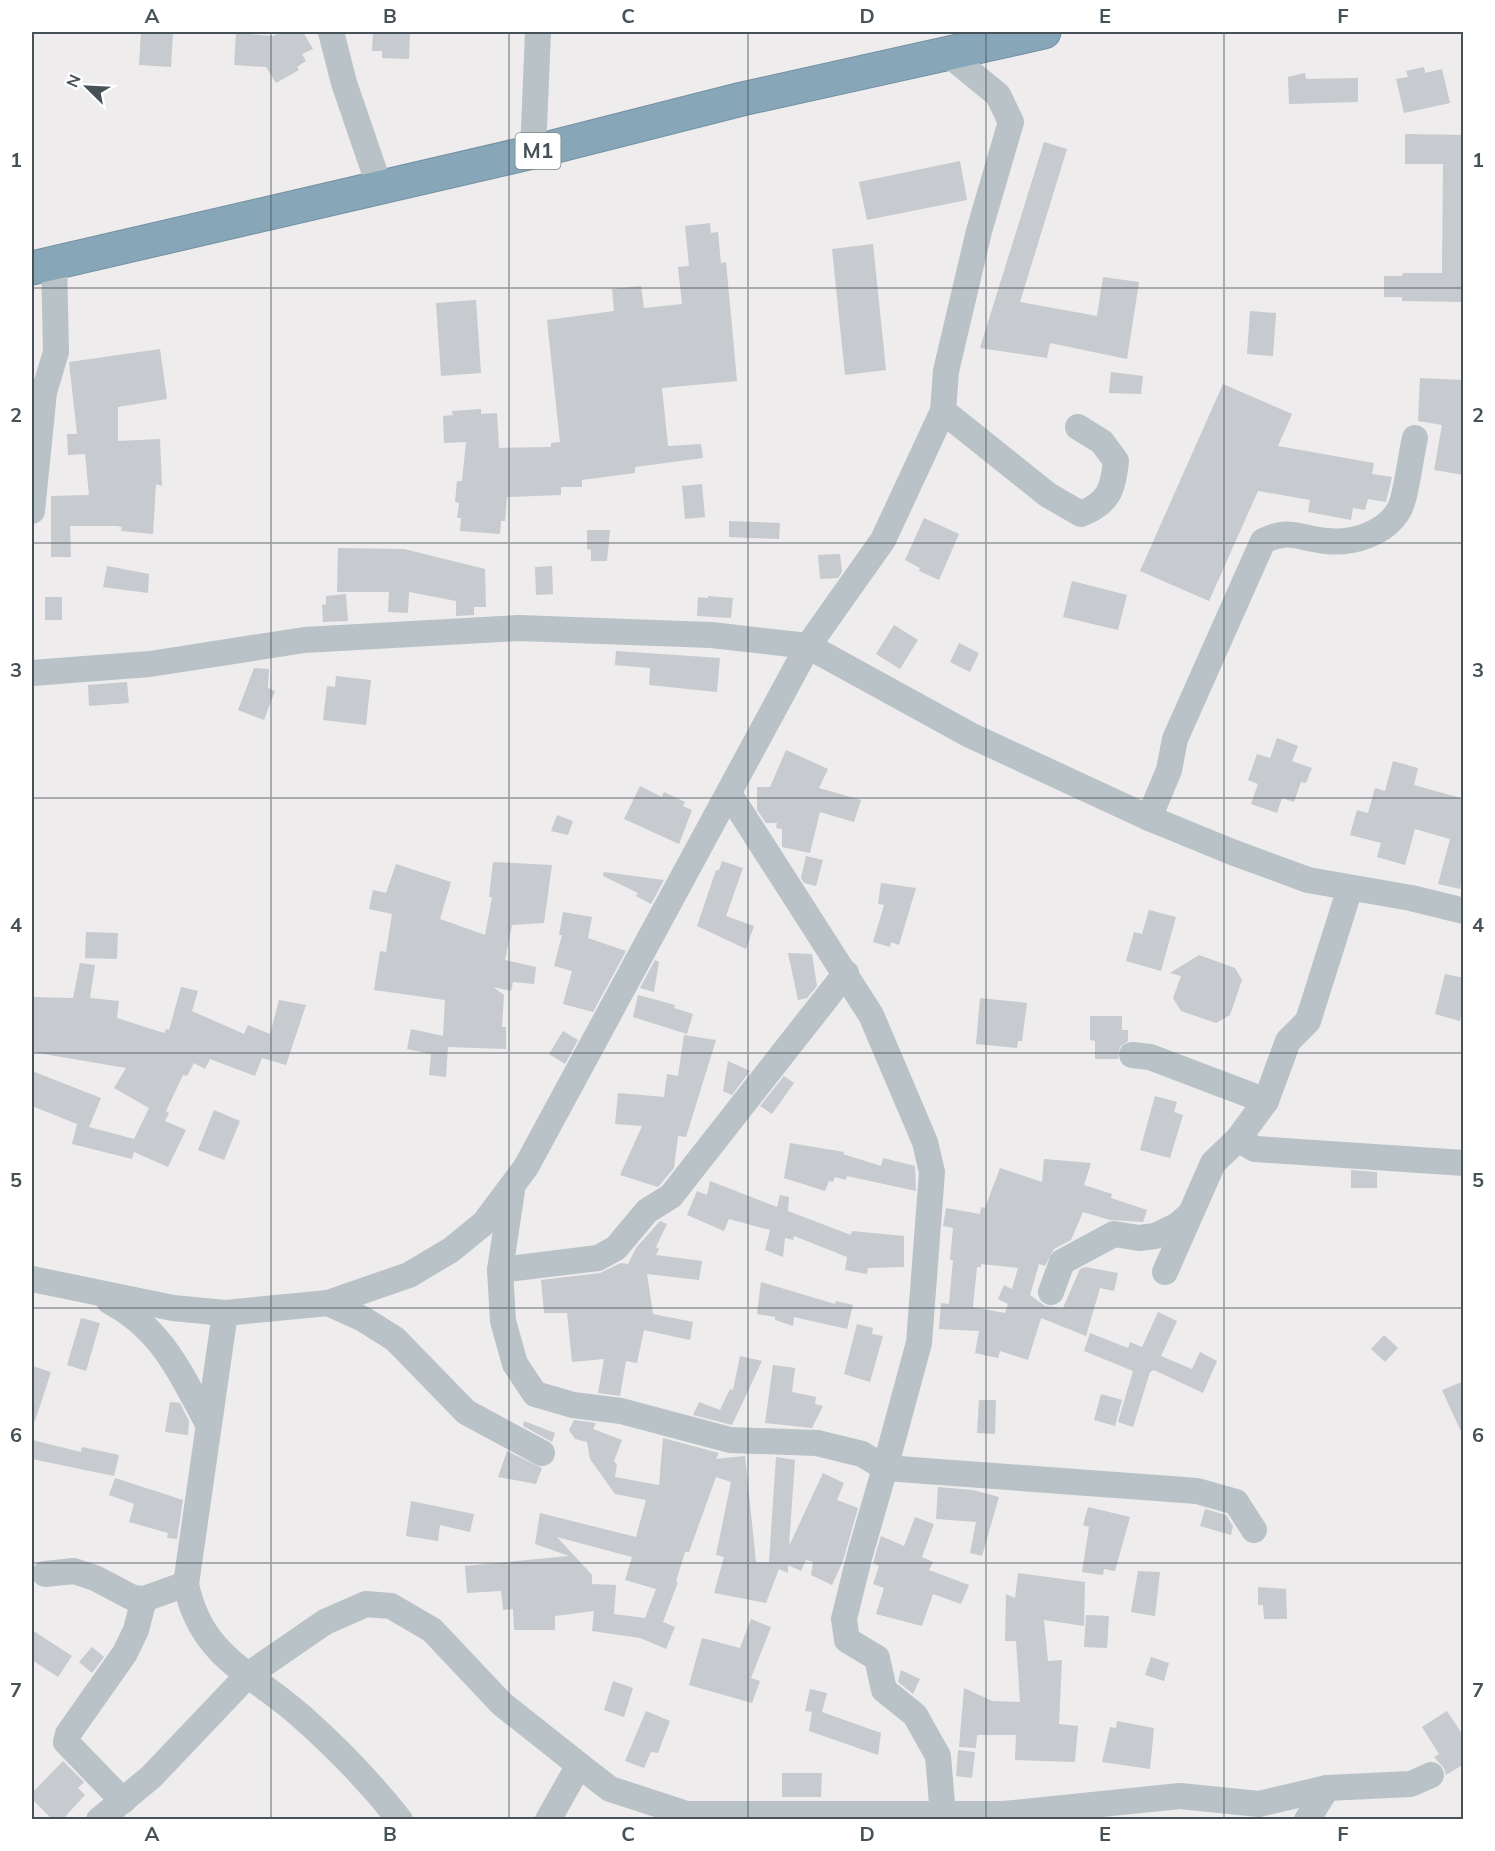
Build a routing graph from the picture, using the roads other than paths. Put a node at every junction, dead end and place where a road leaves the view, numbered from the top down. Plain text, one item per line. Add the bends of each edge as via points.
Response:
1 (331, 32) edge
2 (538, 32) edge
3 (1044, 32) edge
4 (948, 54) junction
5 (533, 152) junction
6 (380, 188) junction
7 (43, 265) edge
8 (944, 411) junction
9 (1078, 427) dead end
10 (1415, 438) dead end
11 (32, 511) edge
12 (808, 646) junction
13 (32, 674) edge
14 (730, 795) junction
15 (1149, 818) junction
16 (1350, 888) junction
17 (1464, 910) edge
18 (846, 973) junction
19 (1132, 1055) dead end
20 (1266, 1101) junction
21 (1239, 1140) junction
22 (1464, 1163) edge
23 (513, 1186) junction
24 (1188, 1216) junction
25 (500, 1270) junction
26 (1165, 1272) dead end
27 (32, 1280) edge
28 (86, 1289) junction
29 (1051, 1292) dead end
30 (327, 1303) junction
31 (225, 1313) junction
32 (207, 1422) junction
33 (542, 1453) dead end
34 (885, 1468) junction
35 (1254, 1530) dead end
36 (45, 1574) dead end
37 (186, 1584) junction
38 (144, 1599) junction
39 (248, 1675) junction
40 (579, 1765) junction
41 (1431, 1775) dead end
42 (1327, 1788) junction
43 (123, 1801) junction
44 (943, 1815) junction
45 (99, 1820) edge
46 (400, 1820) edge
47 (548, 1820) edge
48 (1307, 1820) edge

1 - 6 street
2 - 5 street
3 - 4 highway, M1
4 - 5 highway, M1 via 742,99
4 - 8 street via 998,95 1011,122 979,231 946,371
5 - 6 highway, M1
6 - 7 highway, M1
7 - 11 street via 56,352 44,392
8 - 9 street via 1048,495 1081,514 1097,507 1113,486 1116,461 1102,442
8 - 12 street via 882,540
10 - 15 street via 1400,510 1381,529 1354,541 1328,542 1282,533 1263,541 1175,739 1169,770
12 - 13 street via 711,635 519,628 304,640 150,664
12 - 14 street
12 - 15 street via 969,735
14 - 18 street
14 - 23 street
15 - 16 street via 1308,880
16 - 17 street
16 - 20 street via 1308,1021 1288,1041
18 - 25 street via 671,1196 647,1211 616,1248 598,1258
18 - 34 street via 871,1015 925,1142 932,1172 919,1342
19 - 20 street via 1150,1057
20 - 21 street
21 - 22 street via 1255,1149
21 - 24 street via 1213,1163
23 - 25 street
23 - 30 street via 484,1223 451,1250 409,1275
24 - 26 street
24 - 29 street via 1155,1236 1113,1234 1062,1262
25 - 34 street via 503,1321 515,1364 535,1394 573,1405 621,1411 730,1440 817,1443 862,1455
27 - 28 street
28 - 31 street via 173,1308
28 - 32 street via 138,1318 155,1335
30 - 31 street
30 - 33 street via 395,1339 466,1412
31 - 32 street
32 - 37 street
34 - 35 street via 1197,1491 1236,1502
34 - 44 street via 844,1619 848,1640 877,1658 884,1690 915,1715 938,1756
36 - 38 street via 74,1571 133,1598
37 - 38 street
37 - 39 street via 198,1622 229,1663
38 - 43 street via 125,1653 68,1734 66,1743
39 - 40 street via 325,1622 366,1604 391,1606 432,1630 502,1704
39 - 43 street via 186,1743
39 - 46 street via 283,1700 348,1758
40 - 44 street via 610,1789 687,1814
40 - 47 street
41 - 42 street via 1411,1784
42 - 44 street via 1259,1804 1180,1796 1004,1814
42 - 48 street
43 - 45 street

